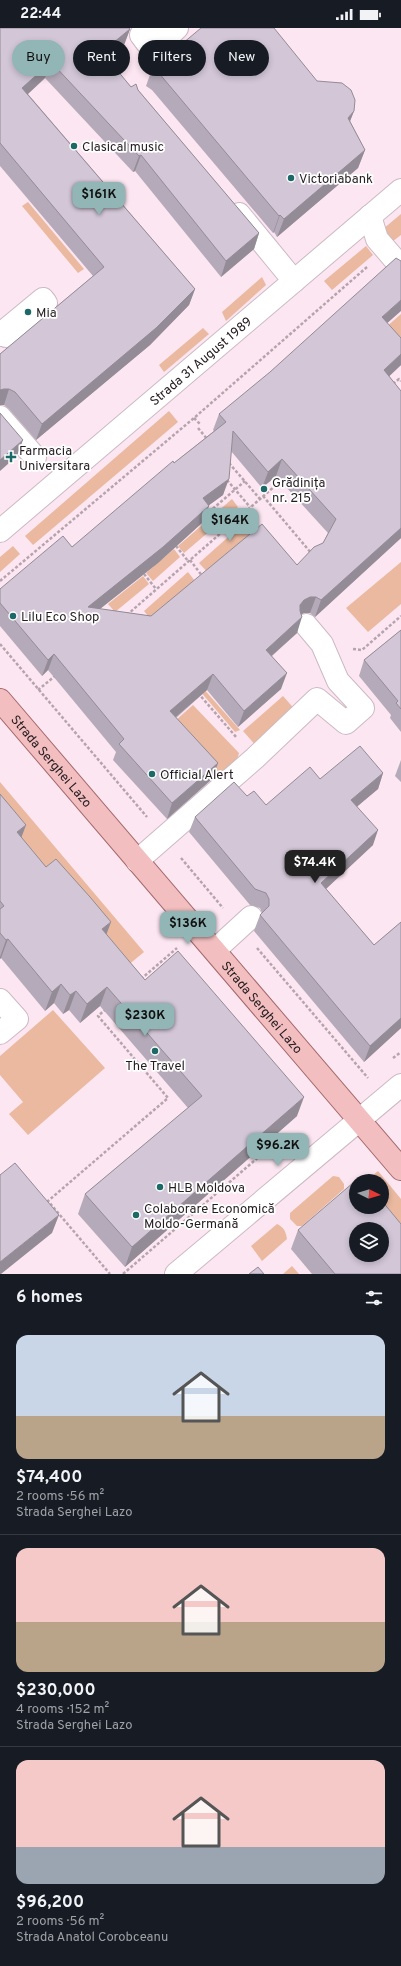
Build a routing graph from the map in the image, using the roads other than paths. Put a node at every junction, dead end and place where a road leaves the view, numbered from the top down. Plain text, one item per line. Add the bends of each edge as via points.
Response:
1 (178, 28) edge
2 (145, 31) edge
3 (401, 190) edge
4 (228, 200) edge
5 (370, 216) junction
6 (401, 267) edge
7 (294, 281) junction
8 (0, 417) edge
9 (36, 457) dead end
10 (0, 531) edge
11 (306, 625) dead end
12 (0, 700) edge
13 (137, 861) junction
14 (245, 922) road end
15 (215, 950) junction
16 (0, 1000) edge
17 (0, 1033) edge
18 (401, 1086) edge
19 (360, 1120) junction
20 (401, 1169) edge
21 (176, 1274) edge

1 - 2 street via 160,43
3 - 5 street, Strada 31 August 1989
4 - 7 street
5 - 6 street via 377,239
5 - 7 street, Strada 31 August 1989
7 - 10 street, Strada 31 August 1989
8 - 9 street
11 - 13 street via 322,644 338,681 362,708 346,723 317,700
12 - 13 main road, Strada Serghei Lazo
13 - 15 main road, Strada Serghei Lazo
14 - 15 street
15 - 19 main road, Strada Serghei Lazo
16 - 17 street via 17,1019
18 - 19 street
19 - 20 main road, Strada Serghei Lazo
19 - 21 street

